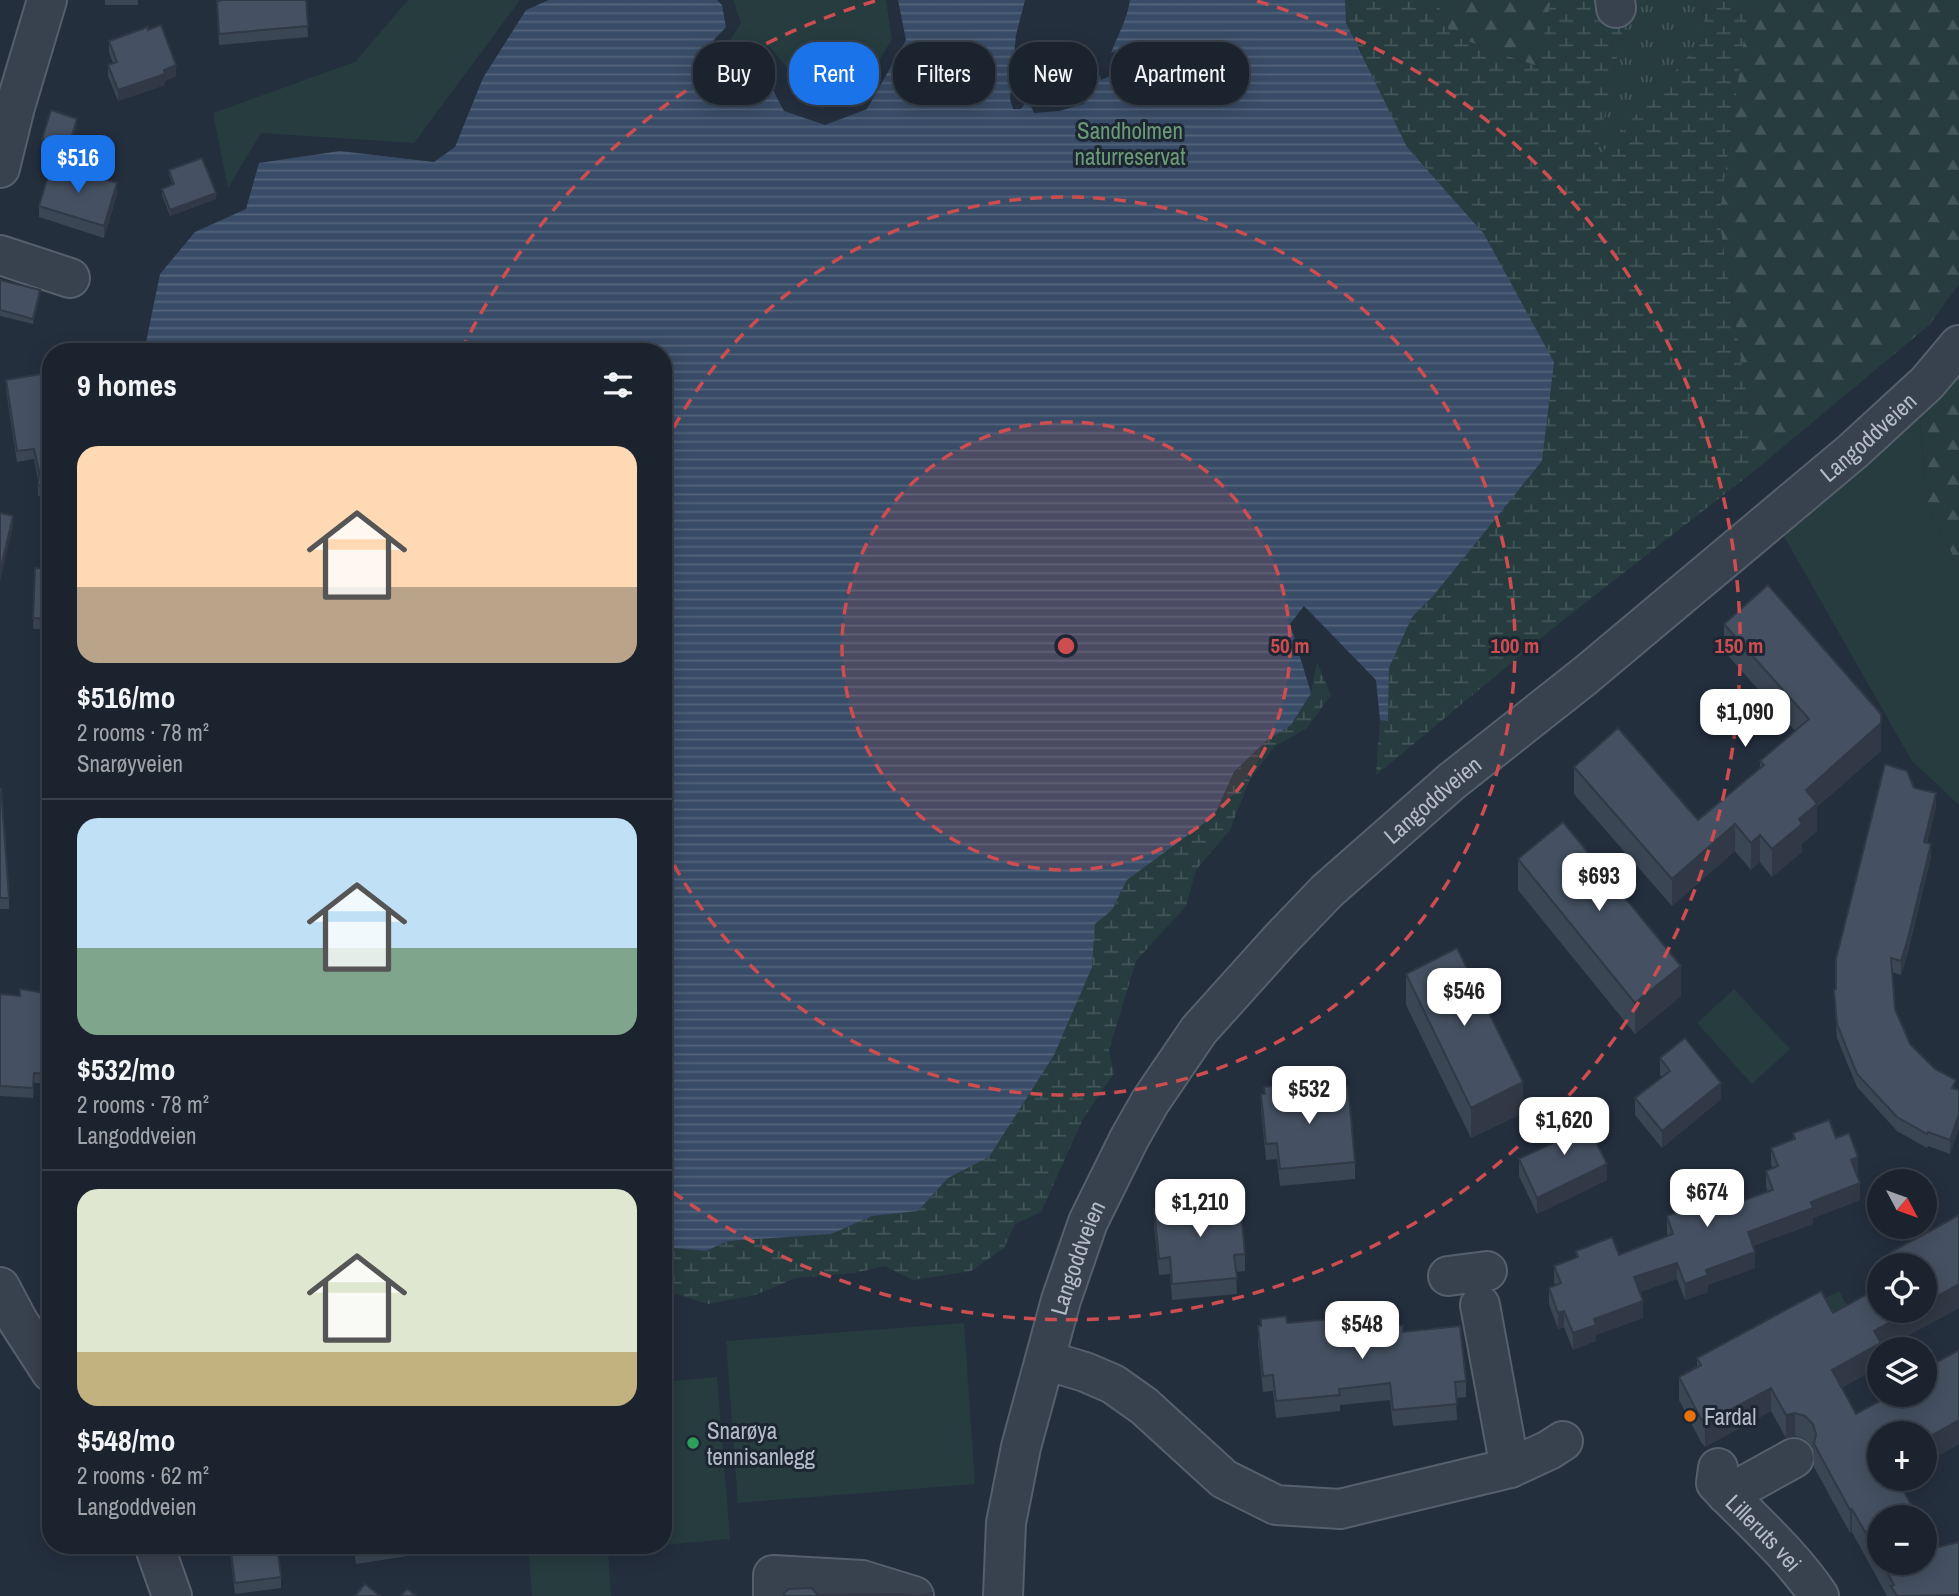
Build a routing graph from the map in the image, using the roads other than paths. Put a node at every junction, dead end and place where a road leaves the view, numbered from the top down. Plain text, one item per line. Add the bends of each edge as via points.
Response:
1 (47, 0) edge
2 (0, 168) edge
3 (0, 255) edge
4 (69, 278) dead end
5 (1959, 345) edge
6 (1448, 1276) dead end
7 (0, 1287) edge
8 (42, 1358) edge
9 (1045, 1360) junction
10 (1563, 1441) dead end
11 (1794, 1458) dead end
12 (1510, 1468) junction
13 (157, 1554) edge
14 (172, 1596) edge
15 (772, 1596) edge
16 (914, 1596) edge
17 (1003, 1596) edge
18 (1819, 1596) edge

1 - 2 street
3 - 4 street
5 - 9 street, Langoddveien via 1927,383 1853,451 1586,675 1452,780 1327,891 1199,1030 1150,1102 1088,1222
6 - 12 street via 1483,1288
7 - 8 street
9 - 12 street via 1113,1384 1224,1479 1276,1505 1340,1509
9 - 17 street, Langoddveien via 1006,1523
10 - 12 street
11 - 18 street, Lilleruts vei via 1723,1482
13 - 14 street
15 - 16 street via 772,1575 862,1580

